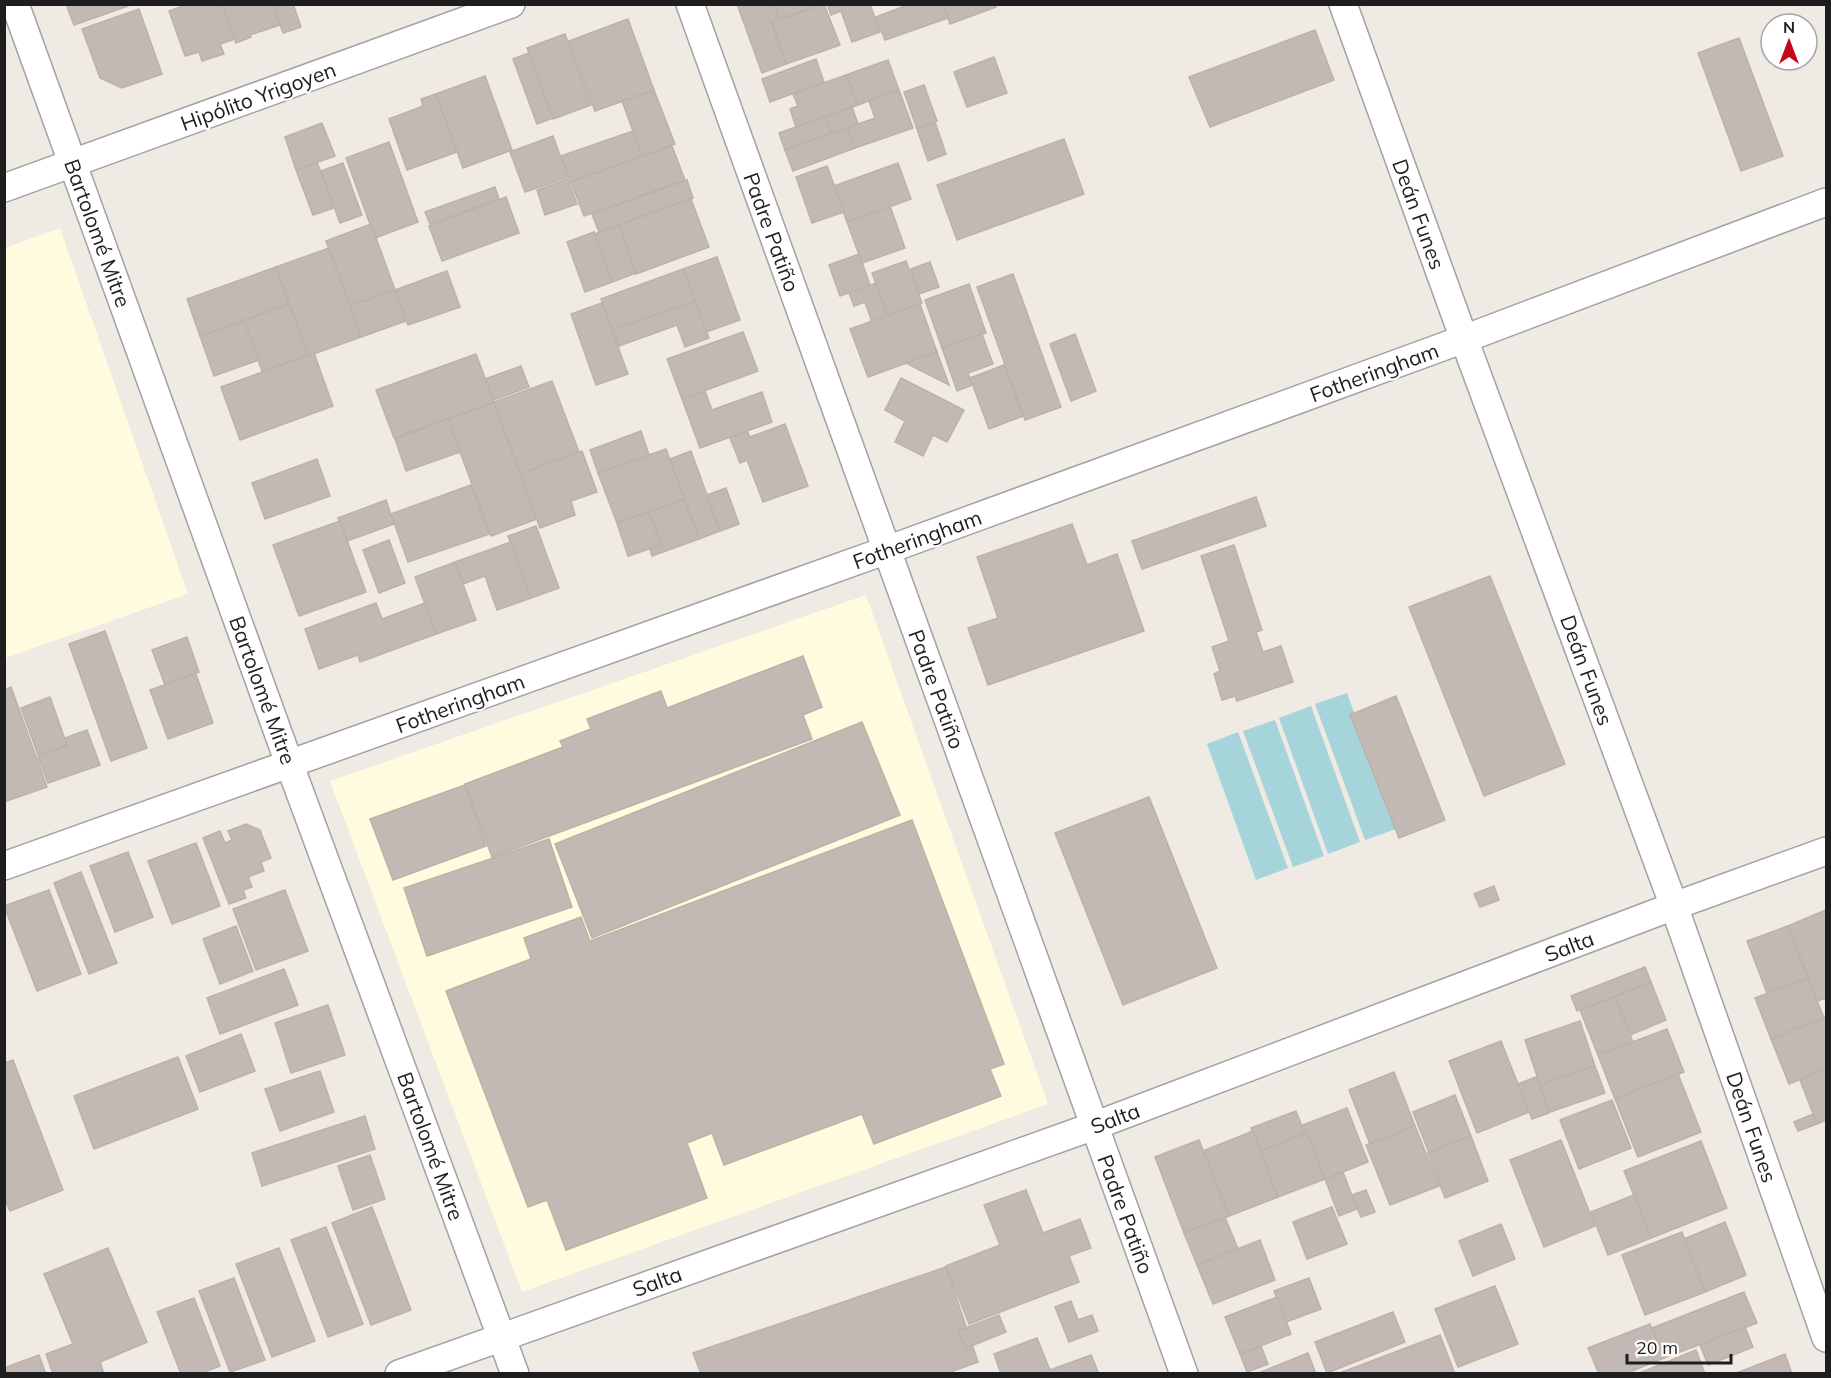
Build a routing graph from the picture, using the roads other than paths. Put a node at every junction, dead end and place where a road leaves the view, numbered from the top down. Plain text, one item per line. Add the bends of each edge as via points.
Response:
1 (15, 4) edge
2 (511, 4) edge
3 (690, 4) edge
4 (1343, 4) edge
5 (73, 163) junction
6 (4, 188) edge
7 (1827, 202) edge
8 (1464, 339) junction
9 (887, 550) junction
10 (289, 764) junction
11 (1827, 851) edge
12 (4, 866) edge
13 (1674, 906) junction
14 (1094, 1126) junction
15 (502, 1336) junction
16 (1827, 1338) edge
17 (399, 1374) edge
18 (515, 1374) edge
19 (1184, 1374) edge

1 - 5 street, Bartolomé Mitre
2 - 5 street, Hipólito Yrigoyen
3 - 9 street, Padre Patiño
4 - 8 street, Deán Funes
5 - 6 street, Hipólito Yrigoyen
5 - 10 street, Bartolomé Mitre
7 - 8 street, Fotheringham
8 - 9 street, Fotheringham
8 - 13 street, Deán Funes
9 - 10 street, Fotheringham
9 - 14 street, Padre Patiño
10 - 12 street, Fotheringham
10 - 15 street, Bartolomé Mitre
11 - 13 street, Salta
13 - 14 street, Salta
13 - 16 street, Deán Funes
14 - 15 street, Salta
14 - 19 street, Padre Patiño
15 - 17 street, Salta
15 - 18 street, Bartolomé Mitre

